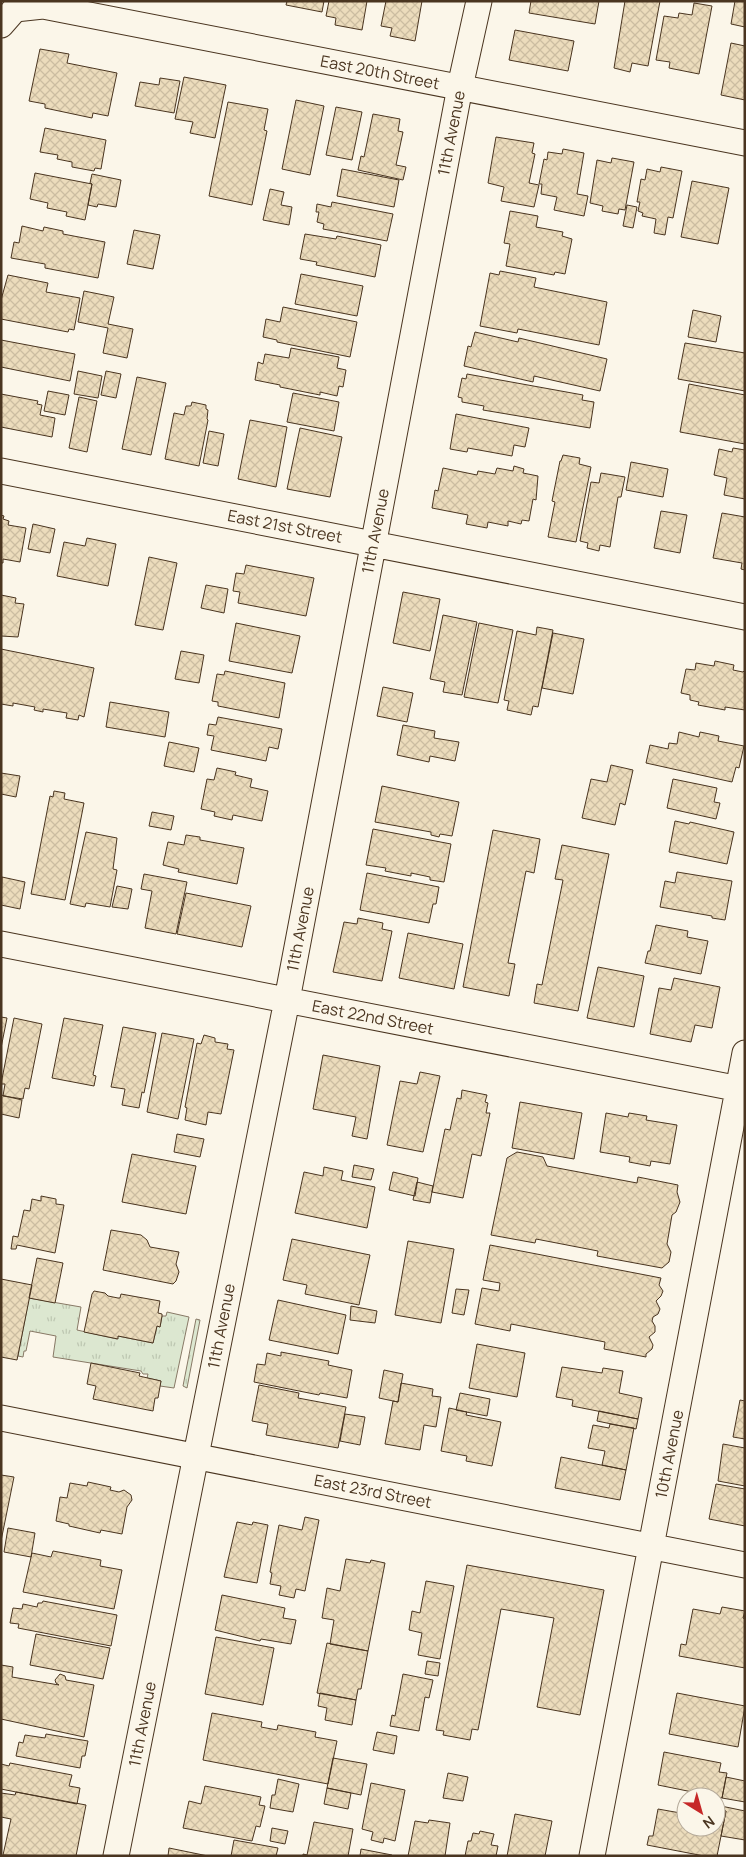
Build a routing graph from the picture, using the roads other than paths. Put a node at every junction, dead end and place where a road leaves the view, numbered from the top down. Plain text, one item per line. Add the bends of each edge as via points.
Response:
1 (479, 1) edge
2 (8, 17) edge
3 (460, 87) junction
4 (745, 143) edge
5 (1, 471) edge
6 (373, 544) junction
7 (745, 617) edge
8 (1, 944) edge
9 (287, 1000) junction
10 (745, 1053) edge
11 (741, 1089) edge
12 (1, 1418) edge
13 (196, 1456) junction
14 (652, 1547) junction
15 (745, 1565) edge
16 (116, 1856) edge
17 (592, 1856) edge

1 - 3 street, 11th Avenue
2 - 3 street, East 20th Street via 43,6
3 - 4 street, East 20th Street
3 - 6 street, 11th Avenue
5 - 6 street, East 21st Street
6 - 7 street, East 21st Street
6 - 9 street, 11th Avenue
8 - 9 street, East 22nd Street
9 - 11 street, East 22nd Street
9 - 13 street, 11th Avenue
10 - 11 street, 10th Avenue
11 - 14 street, 10th Avenue
12 - 13 street, East 23rd Street
13 - 14 street, East 23rd Street
13 - 16 street, 11th Avenue
14 - 15 street, East 23rd Street
14 - 17 street, 10th Avenue

